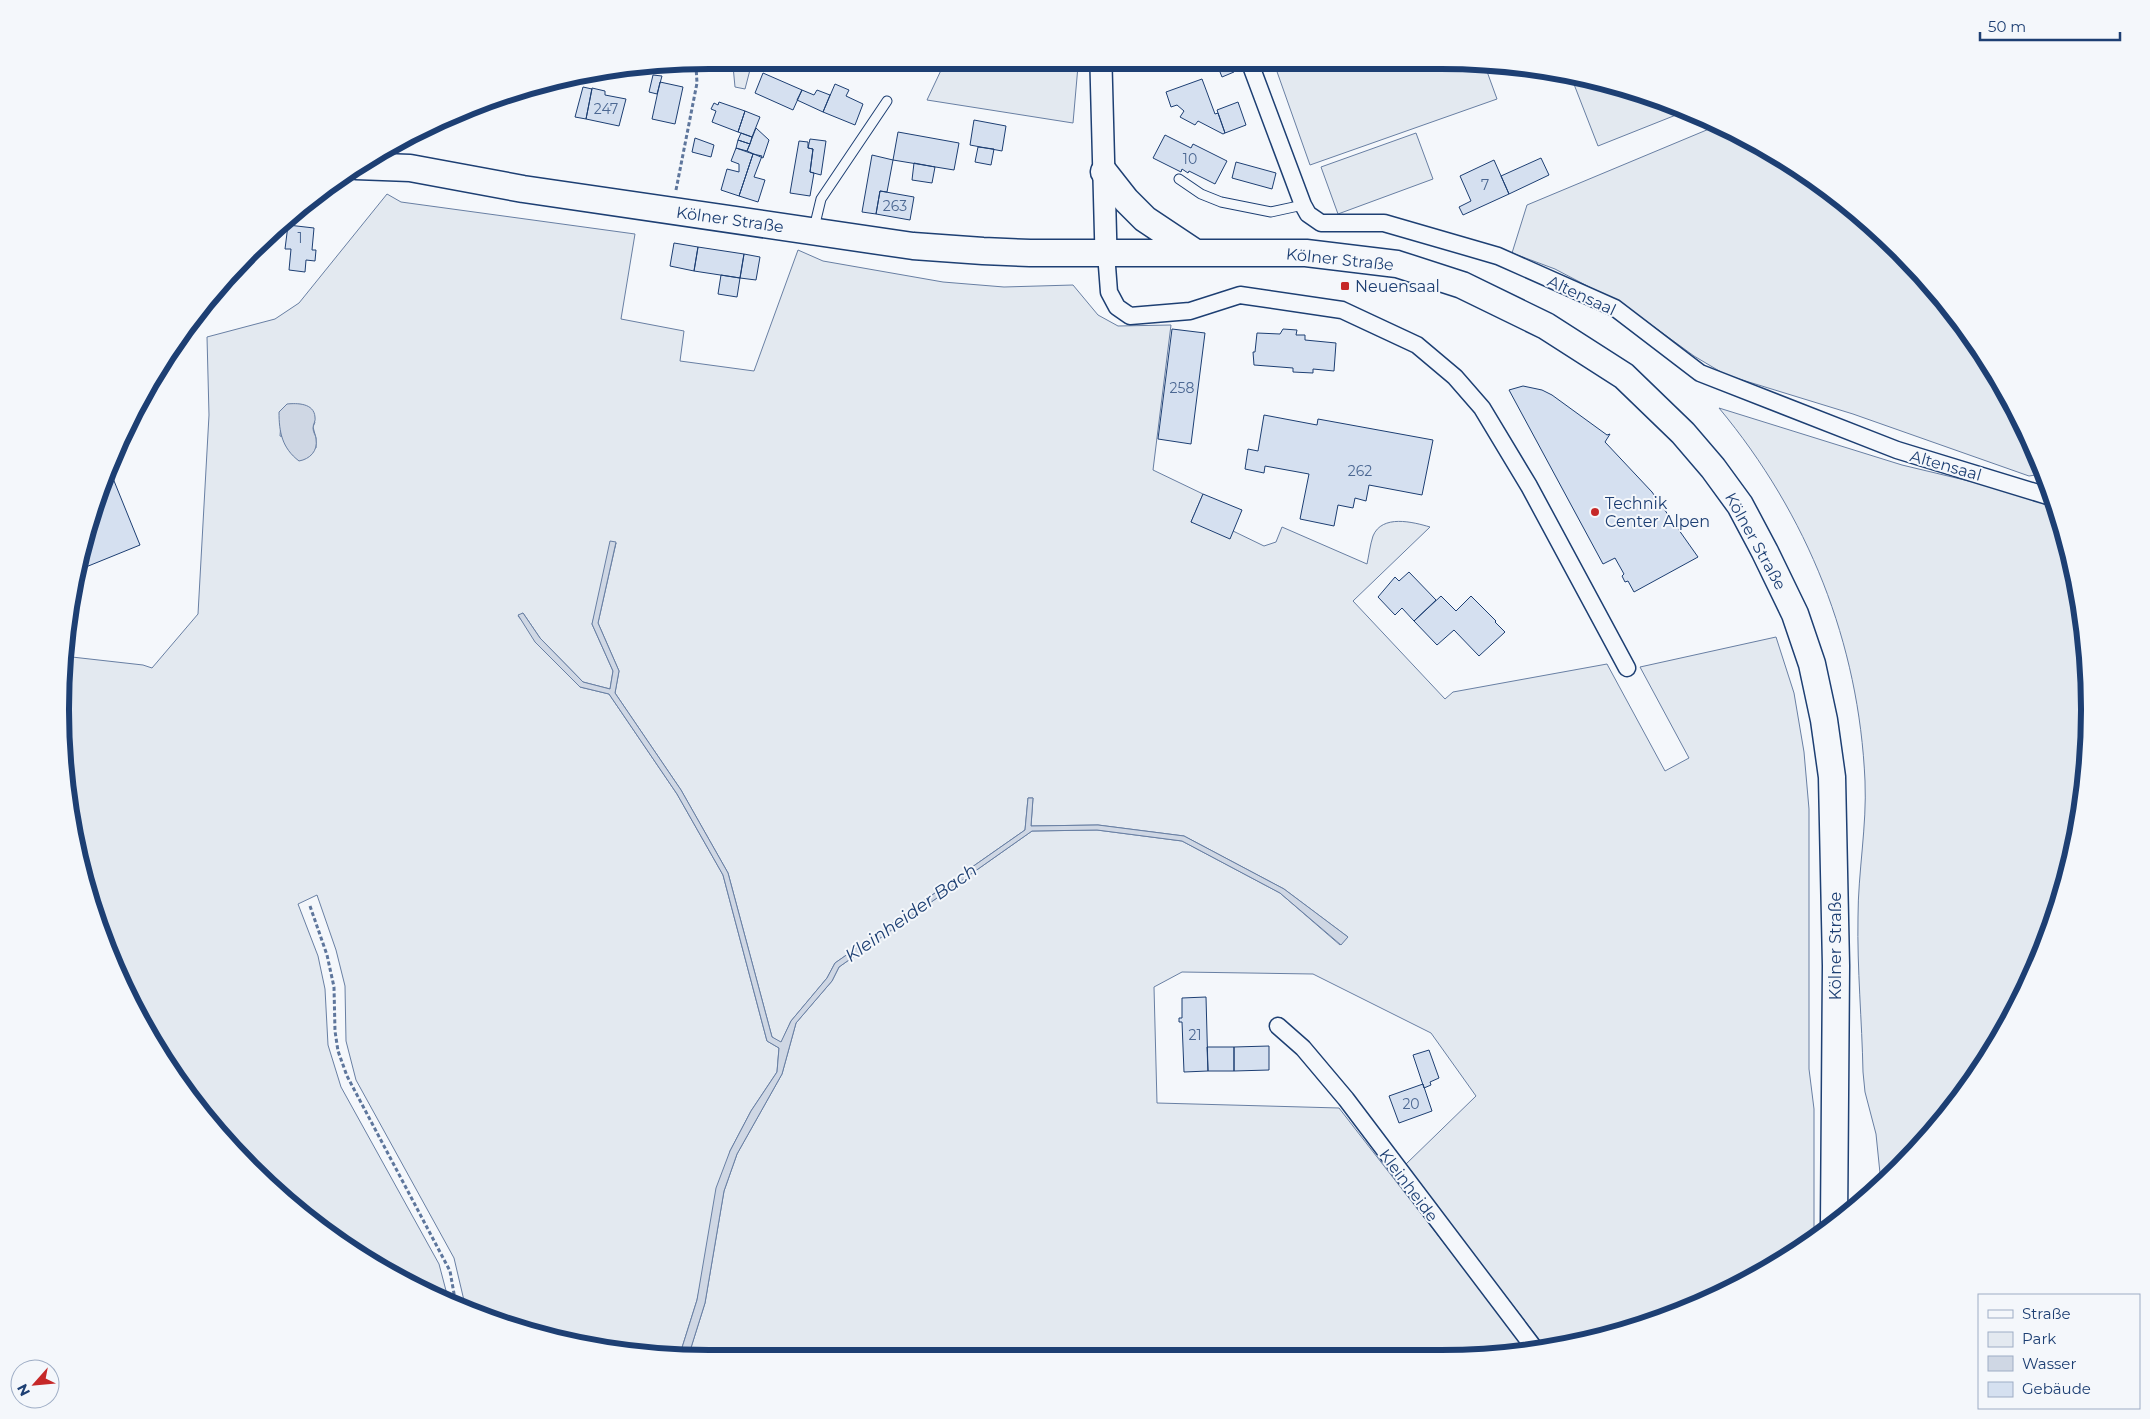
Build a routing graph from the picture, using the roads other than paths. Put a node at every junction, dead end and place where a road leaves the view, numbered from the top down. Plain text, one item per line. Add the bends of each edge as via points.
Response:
1 (1101, 69) edge
2 (1252, 69) edge
3 (887, 102) dead end
4 (371, 167) edge
5 (1104, 172) junction
6 (1179, 179) dead end
7 (1303, 206) junction
8 (813, 231) junction
9 (1106, 253) junction
10 (1196, 253) junction
11 (2042, 491) edge
12 (1627, 668) dead end
13 (1278, 1026) dead end
14 (1834, 1215) edge
15 (1531, 1344) edge

1 - 5 street
2 - 7 street, Altensaal
3 - 8 lane via 821,199
4 - 8 main road, Kölner Straße via 410,168 523,189
5 - 9 street
5 - 10 main road via 1144,219
6 - 7 lane via 1215,199 1246,207 1271,212
7 - 11 street, Altensaal via 1321,223 1384,223 1498,256 1615,308 1700,372 1897,450
8 - 9 main road, Kölner Straße via 913,246 983,252
9 - 10 main road, Kölner Straße
9 - 12 street via 1109,292 1117,307 1130,316 1190,311 1240,295 1342,310 1417,345 1455,377 1482,408 1529,486
10 - 14 main road, Kölner Straße via 1333,256 1397,264 1462,285 1546,326 1624,376 1683,432 1740,505 1794,614 1812,664 1831,768 1836,966
13 - 15 street, Kleinheide via 1303,1048 1346,1099

